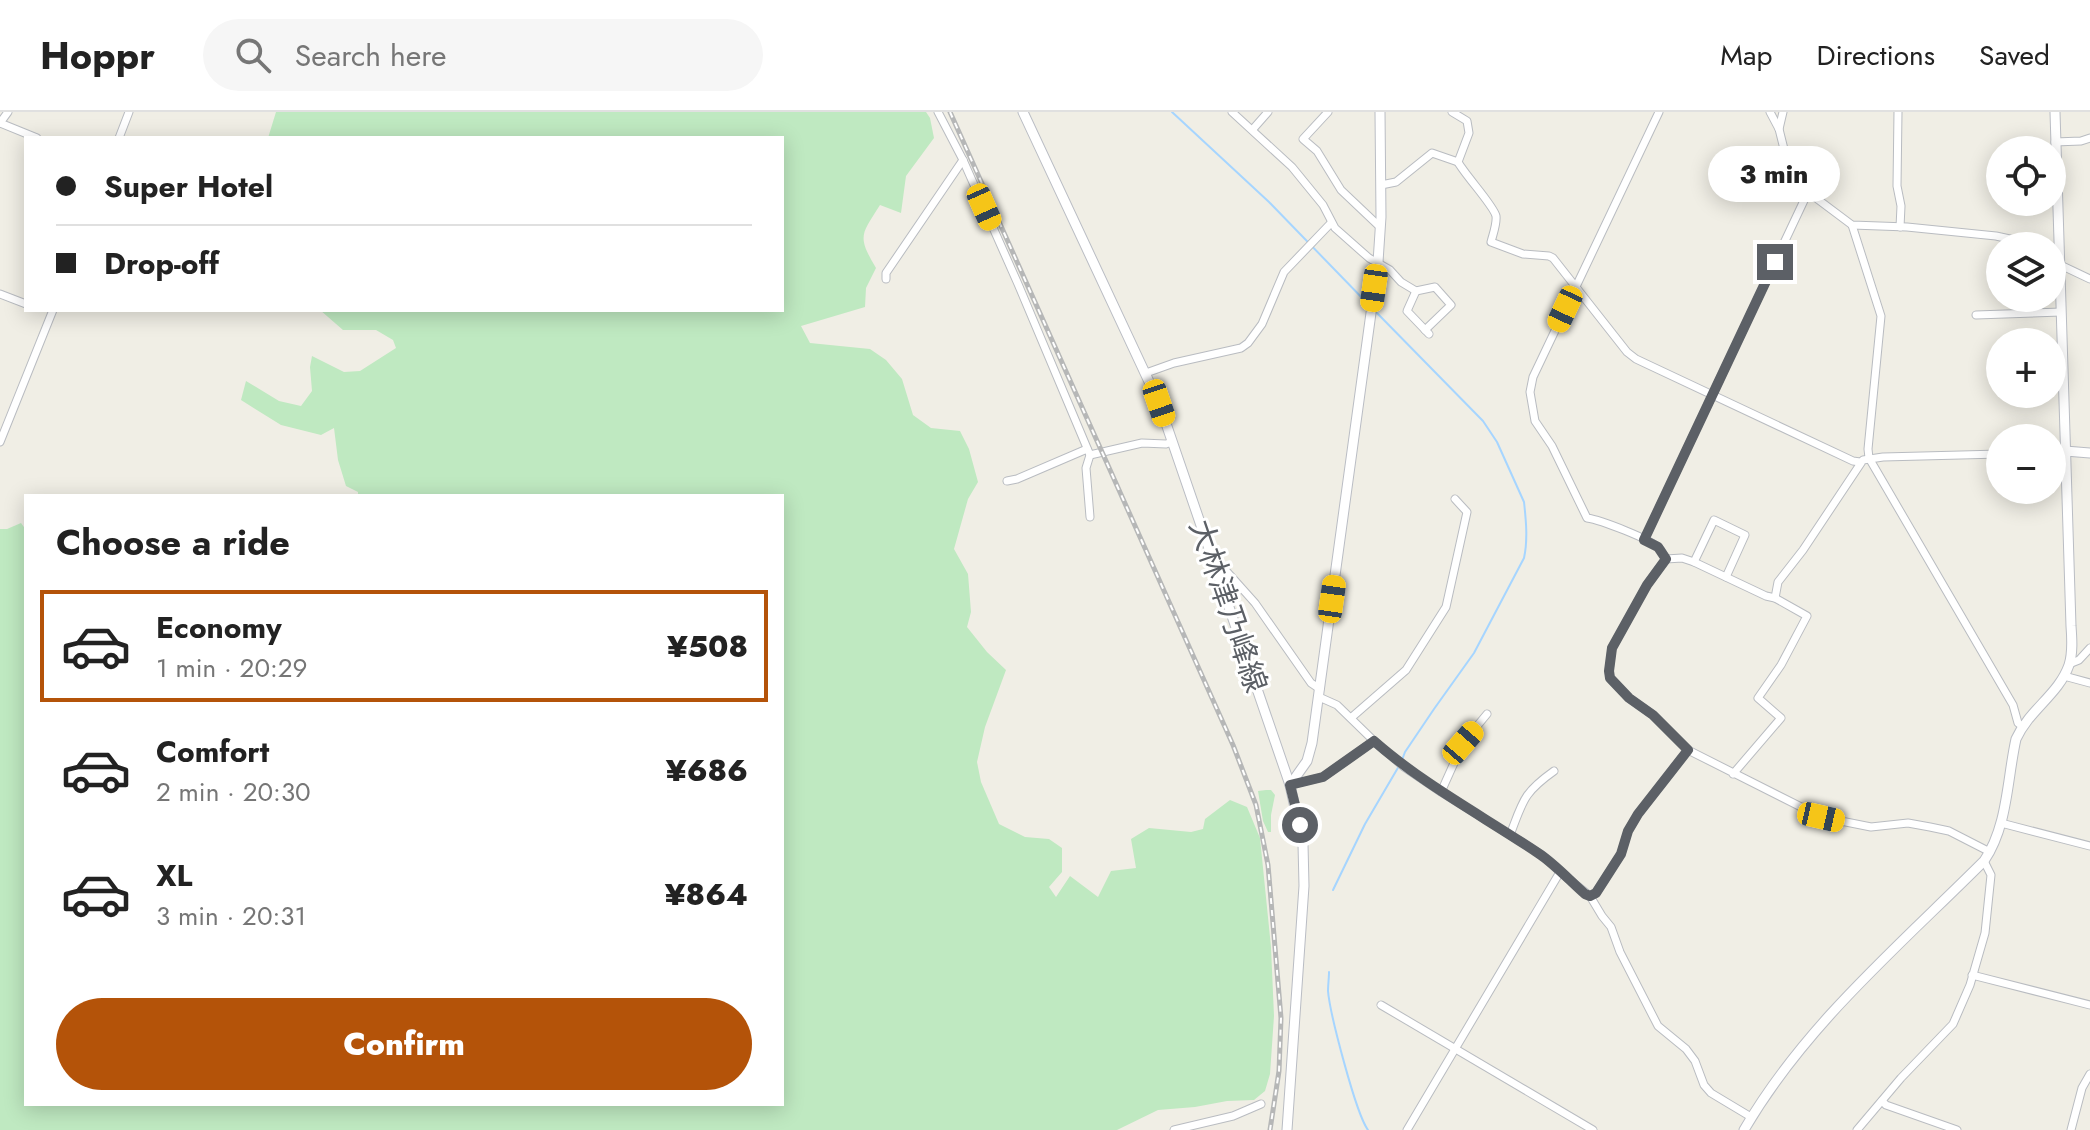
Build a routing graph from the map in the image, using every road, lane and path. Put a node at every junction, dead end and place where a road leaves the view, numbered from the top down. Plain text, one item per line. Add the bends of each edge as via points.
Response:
1 (8, 112) edge
2 (129, 112) edge
3 (938, 112) edge
4 (1023, 112) edge
5 (1232, 112) edge
6 (1268, 112) edge
7 (1328, 112) edge
8 (1380, 112) edge
9 (1452, 112) edge
10 (1659, 112) edge
11 (1770, 112) edge
12 (1783, 112) edge
13 (1898, 112) edge
14 (2055, 112) edge
15 (0, 123) edge
16 (1253, 129) junction
17 (1779, 129) junction
18 (32, 136) edge
19 (120, 136) edge
20 (2055, 136) edge
21 (2090, 138) edge
22 (2066, 142) edge
23 (963, 160) junction
24 (1458, 162) junction
25 (1381, 185) junction
26 (1808, 192) junction
27 (1331, 223) junction
28 (1852, 225) junction
29 (1380, 227) junction
30 (1900, 227) junction
31 (1986, 235) edge
32 (1378, 262) junction
33 (2066, 268) edge
34 (886, 279) dead end
35 (2090, 279) edge
36 (1575, 286) junction
37 (1416, 291) junction
38 (0, 294) edge
39 (24, 303) edge
40 (52, 312) edge
41 (2061, 312) joint
42 (1976, 315) dead end
43 (1146, 373) junction
44 (1713, 394) junction
45 (2064, 424) edge
46 (0, 442) edge
47 (1172, 442) junction
48 (2066, 451) edge
49 (1088, 452) junction
50 (2090, 453) edge
51 (1986, 454) edge
52 (1869, 458) junction
53 (1860, 462) junction
54 (2066, 480) edge
55 (1007, 481) dead end
56 (1455, 499) dead end
57 (1090, 517) dead end
58 (1644, 540) junction
59 (1210, 553) junction
60 (1666, 559) junction
61 (1694, 562) junction
62 (1726, 577) junction
63 (1775, 598) junction
64 (2090, 648) edge
65 (2069, 664) junction
66 (2064, 676) junction
67 (2090, 683) edge
68 (1320, 693) junction
69 (1487, 714) dead end
70 (1352, 717) junction
71 (2022, 726) junction
72 (1374, 741) junction
73 (1688, 750) junction
74 (1554, 771) dead end
75 (1733, 774) junction
76 (1290, 785) junction
77 (1441, 792) junction
78 (2001, 823) junction
79 (1510, 835) junction
80 (2090, 846) edge
81 (1987, 857) junction
82 (1560, 872) junction
83 (1590, 896) junction
84 (1972, 975) junction
85 (1381, 1005) dead end
86 (2090, 1005) edge
87 (1456, 1049) junction
88 (2090, 1074) edge
89 (1882, 1101) junction
90 (1261, 1104) dead end
91 (1751, 1117) junction
92 (1174, 1130) edge
93 (1287, 1130) edge
94 (1407, 1130) edge
95 (1593, 1130) edge
96 (1744, 1130) edge
97 (1857, 1130) edge
98 (1957, 1130) edge
99 (2071, 1130) edge

1 - 15 street
2 - 19 street
3 - 23 street
4 - 43 street, 大林津乃峰線
5 - 16 street
6 - 16 street
7 - 29 street via 1303,139 1317,151 1341,190
8 - 25 street
9 - 24 street via 1467,121 1469,133
10 - 36 street
11 - 17 street
12 - 17 street
13 - 30 street
14 - 20 street
15 - 18 street
16 - 27 street via 1310,188
17 - 26 street via 1787,161
21 - 22 street
23 - 34 street
23 - 49 street
24 - 25 street via 1432,153 1396,182
24 - 36 street via 1496,215 1491,242 1523,254 1549,256
25 - 29 street
26 - 28 street
26 - 44 street
27 - 32 street
27 - 43 street via 1284,272 1267,315 1248,343
28 - 30 street
28 - 52 street via 1881,316
29 - 32 street
30 - 31 street
32 - 37 street
32 - 68 street
33 - 35 street
36 - 44 street via 1627,352
36 - 58 street via 1533,377 1535,421 1587,518
37 - 37 street via 1435,287 1451,305 1427,332 1407,311
38 - 39 street
40 - 46 street
41 - 42 street
41 - 45 street
43 - 47 street, 大林津乃峰線
44 - 53 street
44 - 58 street
47 - 49 street
47 - 59 street, 大林津乃峰線
48 - 50 street
49 - 55 street
49 - 57 street
51 - 52 street
52 - 53 street
52 - 71 street
53 - 63 street via 1778,582
54 - 65 street
56 - 70 street via 1467,512 1446,607 1406,670
58 - 60 street
59 - 68 street via 1255,603
59 - 76 street, 大林津乃峰線
60 - 61 street
60 - 73 street via 1612,648 1609,671 1629,698
61 - 62 street
61 - 62 street via 1714,520 1745,535
62 - 63 street
63 - 75 street via 1807,616 1758,698 1781,718
64 - 65 street
65 - 66 street
66 - 67 street
66 - 71 street
68 - 70 street
68 - 76 street via 1310,753
69 - 77 street via 1463,743
70 - 72 street
71 - 78 street
72 - 76 street via 1323,777
72 - 77 street
73 - 75 street
73 - 83 street via 1638,814 1621,854
74 - 79 street via 1525,795
75 - 81 street via 1821,817 1871,827 1908,823 1949,831
76 - 93 street, 大林津乃峰線 via 1303,844 1304,886
77 - 79 street
78 - 80 street
78 - 81 street
79 - 82 street
81 - 84 street via 1990,891 1983,946
81 - 91 street via 1806,1040
82 - 83 street
82 - 87 street
83 - 91 street via 1611,927 1658,1026 1686,1049 1711,1093
84 - 86 street
84 - 89 street via 1953,1024
85 - 87 street
87 - 94 street
87 - 95 street
88 - 99 street
89 - 97 street
89 - 98 street
90 - 92 street
91 - 96 street

